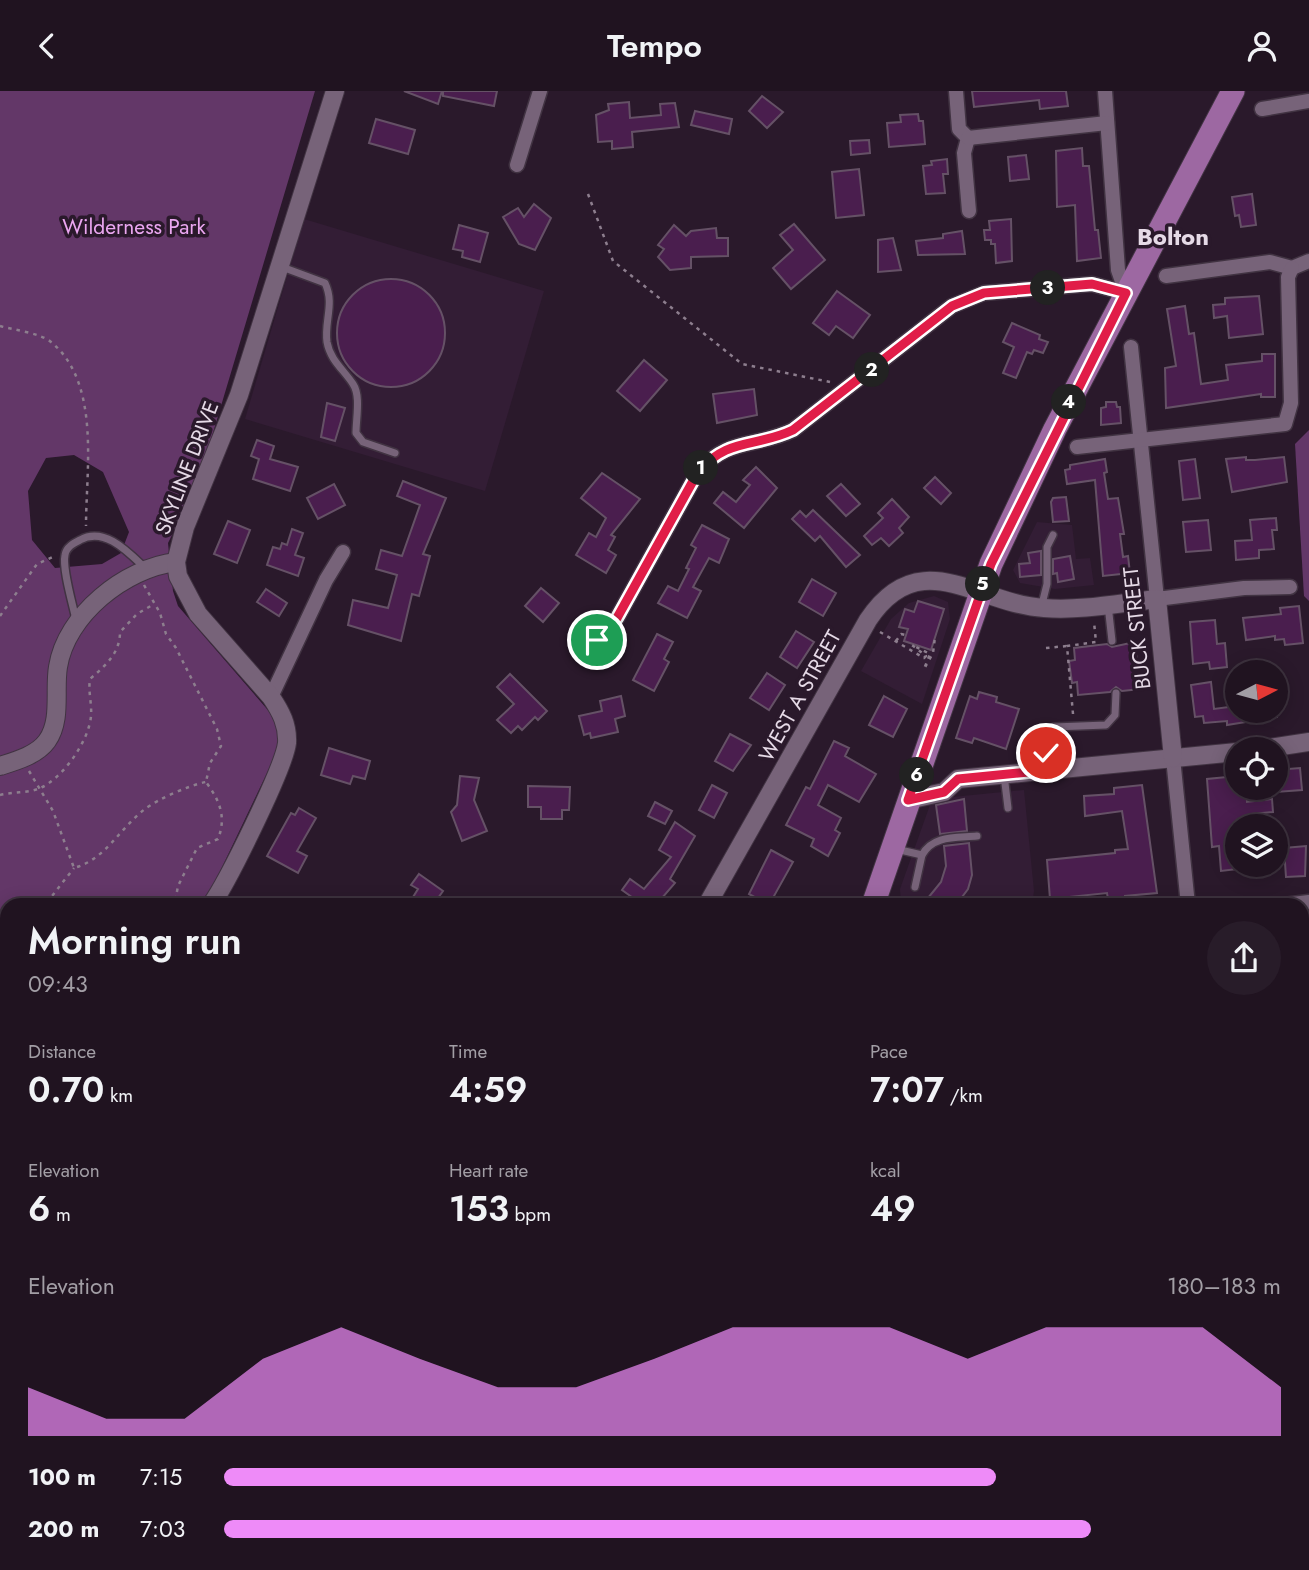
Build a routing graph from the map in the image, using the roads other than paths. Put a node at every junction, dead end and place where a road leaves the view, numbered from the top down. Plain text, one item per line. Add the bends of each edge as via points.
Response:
1 (335, 91) edge
2 (540, 91) edge
3 (956, 91) edge
4 (1105, 91) edge
5 (1233, 91) edge
6 (1309, 101) edge
7 (1262, 109) dead end
8 (1107, 123) junction
9 (968, 138) junction
10 (517, 165) dead end
11 (969, 211) dead end
12 (1309, 261) edge
13 (278, 266) junction
14 (1292, 268) junction
15 (1166, 276) dead end
16 (1126, 293) junction
17 (1131, 347) dead end
18 (1142, 441) junction
19 (1077, 447) dead end
20 (395, 453) dead end
21 (1053, 535) dead end
22 (343, 552) dead end
23 (176, 562) junction
24 (142, 571) junction
25 (1290, 587) dead end
26 (980, 592) junction
27 (1157, 599) junction
28 (1108, 604) junction
29 (1041, 608) junction
30 (76, 624) junction
31 (597, 640) dead end
32 (1112, 642) dead end
33 (1116, 693) dead end
34 (271, 698) junction
35 (1309, 741) edge
36 (1288, 745) edge
37 (1225, 753) edge
38 (1174, 758) junction
39 (0, 766) edge
40 (1049, 770) junction
41 (1004, 774) junction
42 (908, 800) junction
43 (1008, 808) dead end
44 (977, 836) dead end
45 (892, 848) junction
46 (922, 855) junction
47 (915, 887) dead end
48 (215, 898) edge
49 (710, 898) edge
50 (875, 898) edge
51 (1187, 898) edge

1 - 13 street, SKYLINE DRIVE
2 - 10 street
3 - 9 street via 959,129
4 - 8 street
5 - 16 main road
6 - 7 street
8 - 9 street
8 - 16 street via 1118,270
9 - 11 street via 964,153
12 - 14 street
13 - 20 lane via 325,283 331,295 327,341 340,370 354,384 356,433 363,442
13 - 23 street, SKYLINE DRIVE via 239,395
14 - 15 street via 1270,262
14 - 18 street via 1291,403 1284,424
16 - 26 main road via 1021,499
16 - 31 street via 1092,284 984,293 968,299 952,306 793,430 725,448 698,472 617,618
17 - 18 street, BUCK STREET
18 - 19 street
18 - 27 street, BUCK STREET
21 - 29 lane via 1047,547 1047,584
22 - 34 street
23 - 24 street
23 - 34 street, SKYLINE DRIVE via 178,576 198,614
24 - 30 street via 112,590
24 - 30 lane via 121,545 105,537 86,536 70,545 65,555
25 - 27 street
26 - 29 street, WEST A STREET
26 - 42 main road
26 - 49 street, WEST A STREET via 952,582 926,581 898,589 879,605
27 - 28 street, WEST A STREET
27 - 38 street, BUCK STREET
28 - 29 street, WEST A STREET
28 - 32 lane
30 - 39 street via 64,642 48,740 36,751
33 - 40 lane via 1115,715 1105,725 1054,727 1046,736
34 - 48 street, SKYLINE DRIVE via 284,720 285,750
35 - 36 street
37 - 38 street
38 - 40 street
38 - 51 street, BUCK STREET
40 - 41 street
41 - 42 street via 958,779 944,792
41 - 43 lane
42 - 45 main road
44 - 46 lane via 938,840
45 - 46 lane
45 - 50 main road
46 - 47 lane

